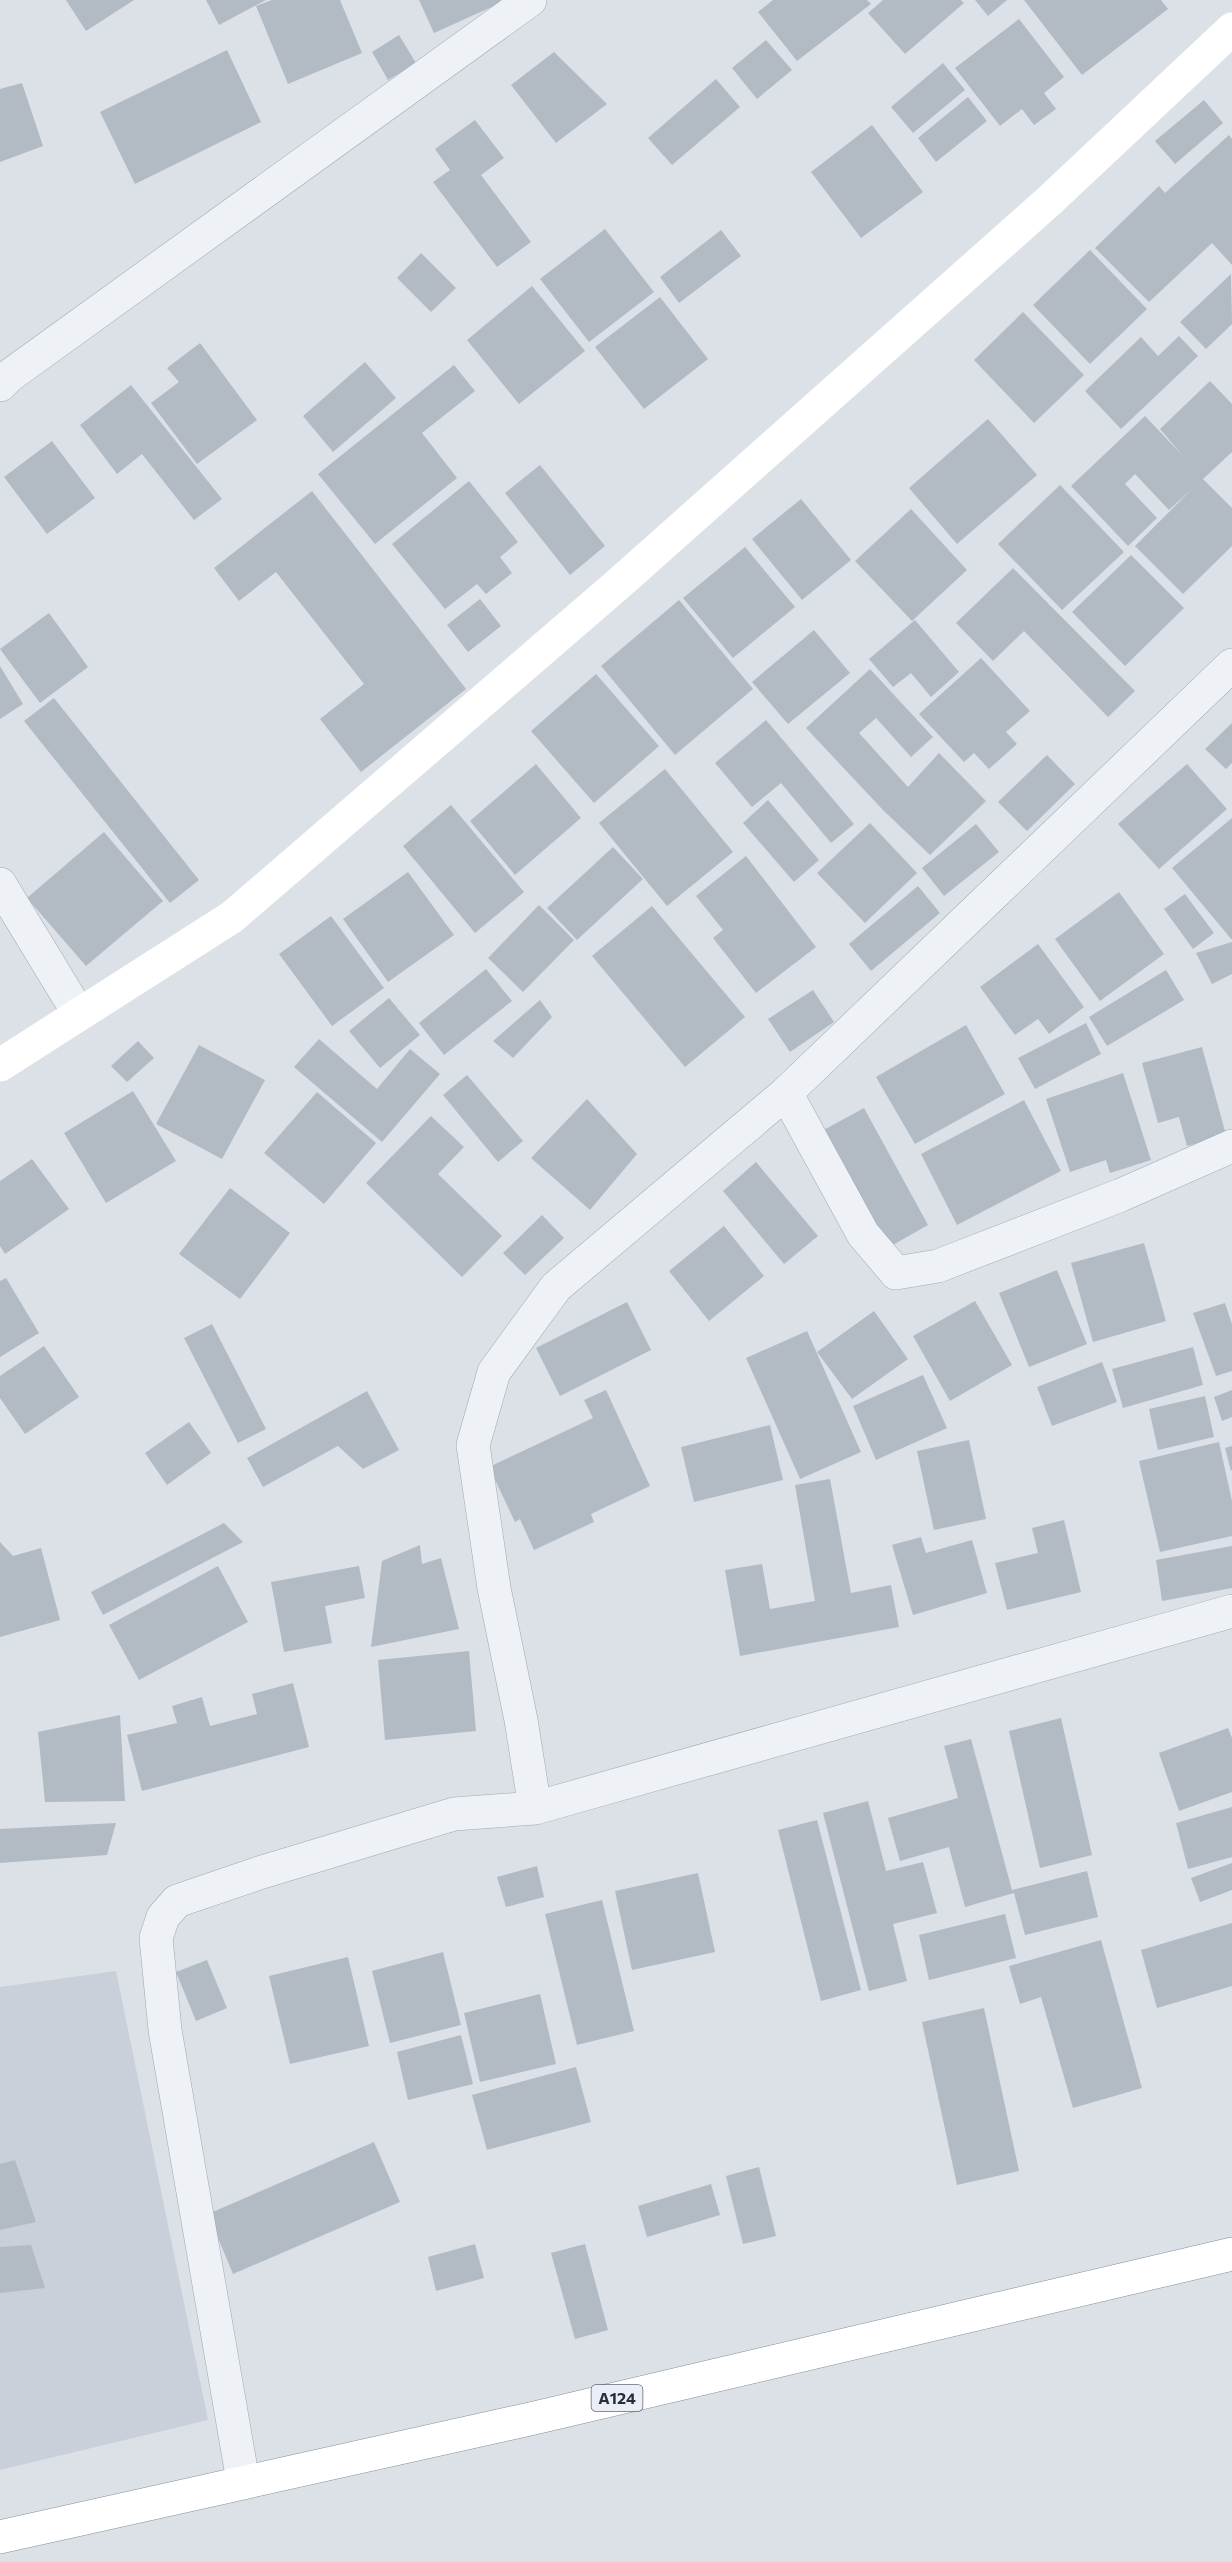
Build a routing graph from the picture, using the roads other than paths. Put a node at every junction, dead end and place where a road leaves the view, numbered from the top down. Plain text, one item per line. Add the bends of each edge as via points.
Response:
1 (530, 0) edge
2 (1232, 29) edge
3 (0, 385) edge
4 (1232, 665) edge
5 (0, 884) edge
6 (79, 1014) junction
7 (0, 1065) edge
8 (786, 1093) junction
9 (1232, 1146) edge
10 (1232, 1611) edge
11 (536, 1808) junction
12 (1232, 2254) edge
13 (243, 2481) junction
14 (0, 2537) edge

1 - 3 street
2 - 6 main road via 1049,201 616,586 232,917
4 - 8 street
5 - 6 street
6 - 7 main road
8 - 9 street via 863,1234 896,1273 938,1266 1121,1195
8 - 11 street via 556,1287 494,1372 473,1445 494,1588
10 - 11 street
11 - 13 street via 454,1814 177,1901 163,1917 156,1938 165,2030
12 - 13 main road, A124 via 530,2419
13 - 14 main road, A124

